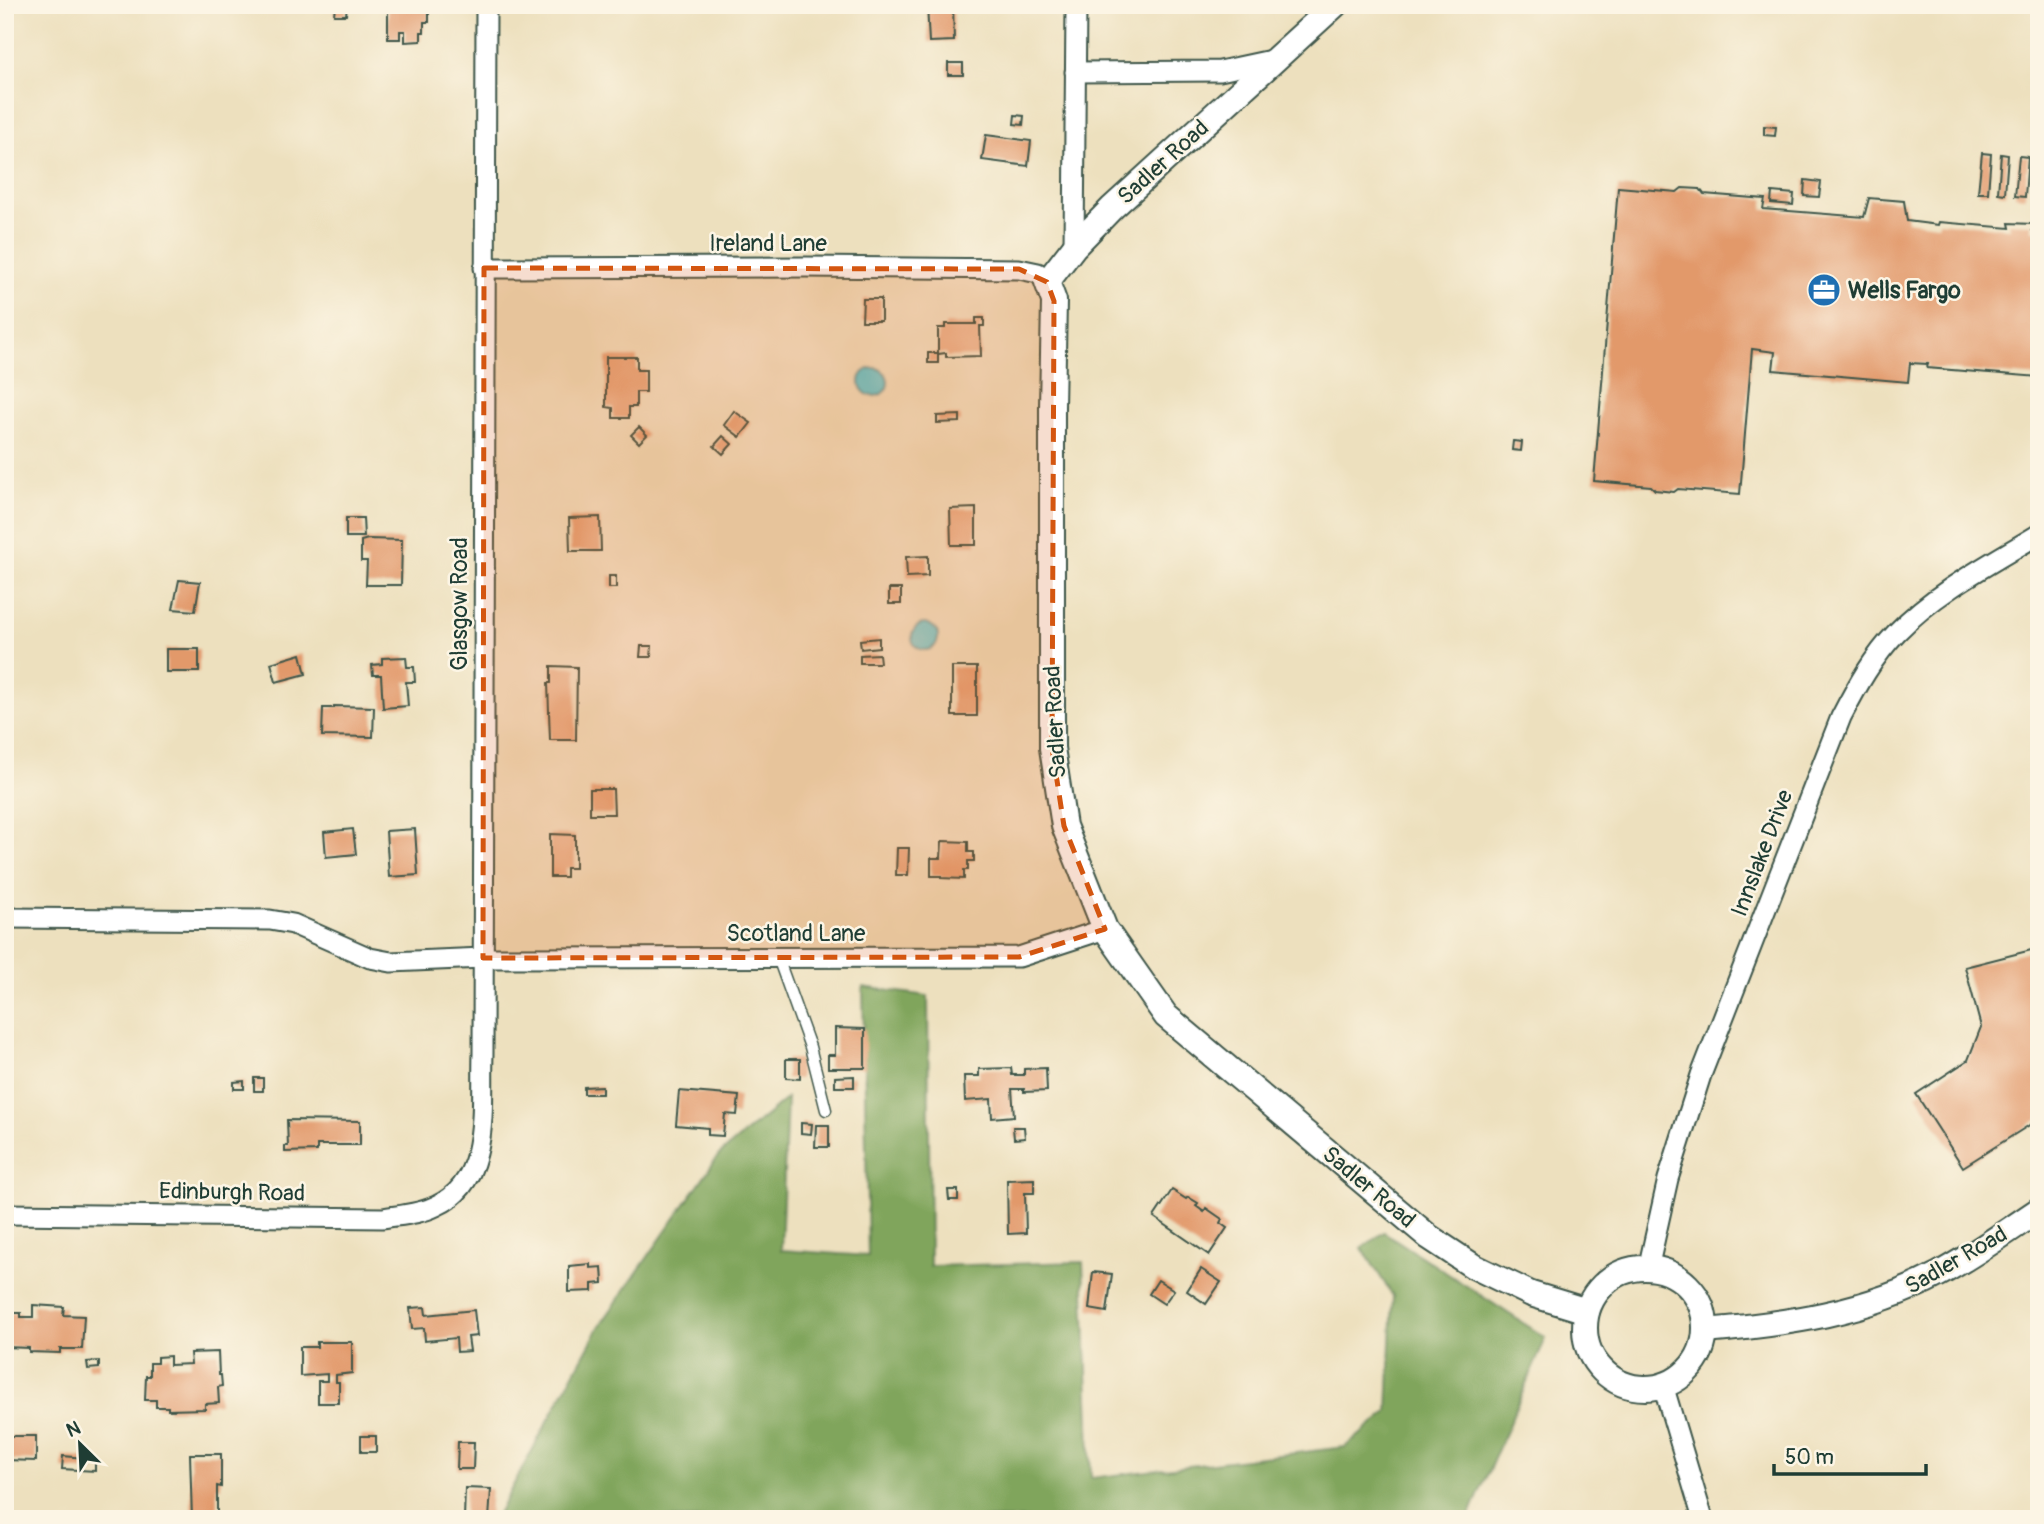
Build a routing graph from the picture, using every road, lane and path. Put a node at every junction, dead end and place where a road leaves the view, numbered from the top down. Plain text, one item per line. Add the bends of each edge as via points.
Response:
1 (486, 5) edge
2 (1076, 5) edge
3 (1335, 5) edge
4 (1276, 59) junction
5 (1075, 72) junction
6 (1074, 247) junction
7 (484, 268) junction
8 (1047, 282) junction
9 (2039, 534) edge
10 (5, 918) edge
11 (1105, 929) junction
12 (483, 958) junction
13 (778, 958) junction
14 (826, 1110) dead end
15 (454, 1195) joint
16 (2039, 1210) edge
17 (5, 1214) edge
18 (1648, 1269) junction
19 (1587, 1311) junction
20 (1704, 1331) junction
21 (1663, 1385) junction
22 (1703, 1519) edge

1 - 7 street, Glasgow Road
2 - 5 street
3 - 4 street, Sadler Road
4 - 5 street via 1220,71
4 - 6 street, Sadler Road
5 - 6 street
6 - 8 street, Sadler Road
7 - 8 street, Ireland Lane via 1019,269
7 - 12 street, Glasgow Road
8 - 11 street, Sadler Road via 1054,301 1052,748 1064,826
9 - 18 street, Innslake Drive via 1928,604 1896,632 1859,681 1701,1075 1668,1179
10 - 12 street, Scotland Lane via 270,920 293,924 370,958 391,962
11 - 13 street, Scotland Lane via 1019,957
11 - 19 street, Sadler Road via 1166,1016 1429,1237 1518,1288
12 - 13 street, Scotland Lane
12 - 15 street, Glasgow Road via 480,1137 475,1165
13 - 14 lane via 810,1047
15 - 17 street, Edinburgh Road via 422,1212 383,1217
16 - 20 street, Sadler Road via 1937,1275 1891,1296 1824,1317
18 - 19 street via 1615,1276 1598,1291
18 - 20 street via 1669,1274 1688,1287 1701,1308
19 - 21 street via 1587,1344 1606,1374 1639,1388
20 - 21 street via 1692,1365
21 - 22 street

